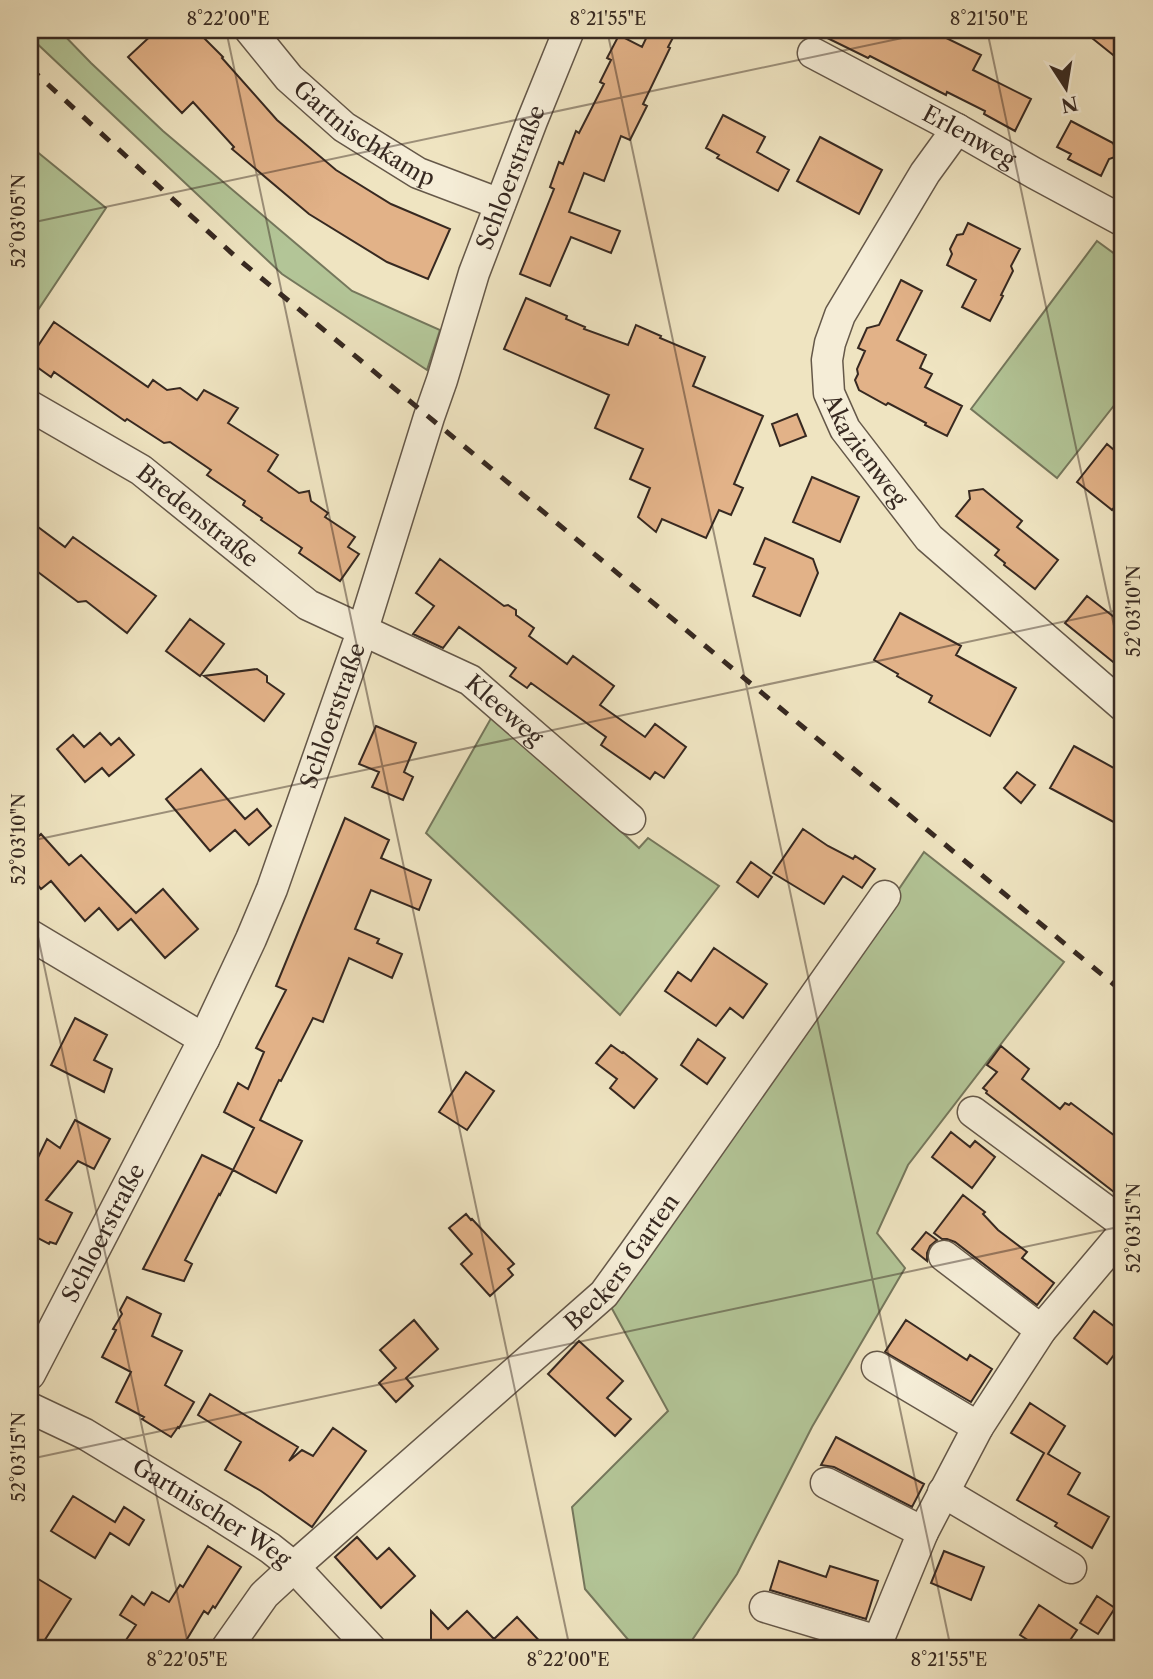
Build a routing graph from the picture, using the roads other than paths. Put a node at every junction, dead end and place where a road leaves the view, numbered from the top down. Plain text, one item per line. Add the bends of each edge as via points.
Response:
1 (250, 30) edge
2 (569, 30) edge
3 (813, 53) dead end
4 (957, 129) junction
5 (500, 204) junction
6 (1123, 221) edge
7 (30, 407) edge
8 (363, 629) junction
9 (1123, 705) edge
10 (630, 819) dead end
11 (885, 896) dead end
12 (30, 935) edge
13 (204, 1039) junction
14 (974, 1112) dead end
15 (1123, 1223) edge
16 (1123, 1233) edge
17 (944, 1256) dead end
18 (1041, 1330) junction
19 (877, 1367) dead end
20 (30, 1374) edge
21 (30, 1408) edge
22 (978, 1427) junction
23 (826, 1483) dead end
24 (943, 1492) junction
25 (923, 1532) junction
26 (294, 1567) junction
27 (1071, 1568) dead end
28 (765, 1607) dead end
29 (877, 1645) edge
30 (226, 1649) edge
31 (371, 1649) edge

1 - 5 street, Gartnischkamp via 289,78 344,127 418,173
2 - 5 street, Schloerstraße
3 - 4 street, Erlenweg
4 - 6 street, Erlenweg
4 - 9 street, Akazienweg via 925,173 841,315 827,360 829,393 845,429 929,538
5 - 8 street, Schloerstraße via 474,273
7 - 8 street, Bredenstraße via 141,470 308,605
8 - 10 street, Kleeweg via 470,680
8 - 13 street, Schloerstraße via 271,889
11 - 26 street, Beckers Garten via 604,1294
12 - 13 street
13 - 20 street, Schloerstraße
14 - 15 street
16 - 18 street
17 - 18 street
18 - 22 street
19 - 22 street
21 - 26 street, Gartnischer Weg via 85,1434
22 - 24 street
23 - 25 street
24 - 25 street
24 - 27 street
25 - 29 street
26 - 30 street, Beckers Garten via 264,1595
26 - 31 street, Gartnischer Weg
28 - 29 street

